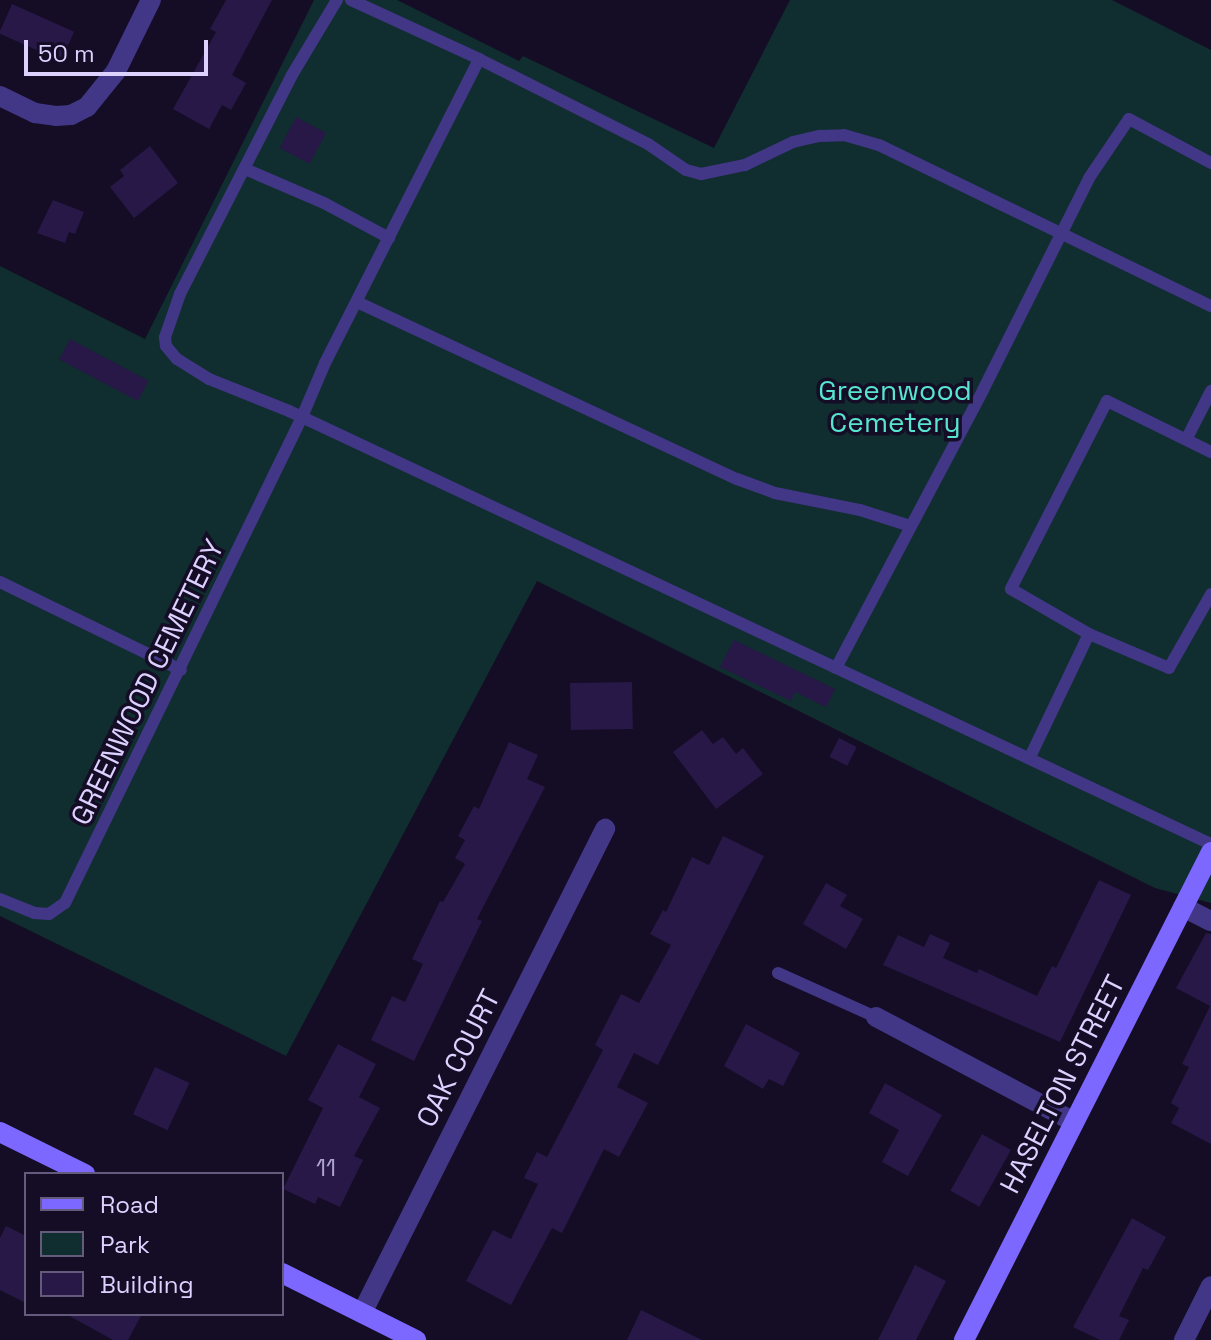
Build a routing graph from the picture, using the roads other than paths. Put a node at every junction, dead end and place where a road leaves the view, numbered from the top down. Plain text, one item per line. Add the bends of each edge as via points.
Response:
1 (151, 0) edge
2 (337, 0) edge
3 (351, 0) edge
4 (479, 59) junction
5 (0, 96) edge
6 (1211, 163) edge
7 (245, 169) junction
8 (1061, 232) junction
9 (389, 238) junction
10 (357, 302) junction
11 (1211, 306) edge
12 (1211, 391) edge
13 (302, 417) junction
14 (1187, 438) junction
15 (1211, 452) edge
16 (910, 526) junction
17 (0, 582) edge
18 (1211, 594) edge
19 (1089, 634) junction
20 (836, 668) junction
21 (181, 670) junction
22 (1030, 757) junction
23 (605, 829) dead end
24 (1211, 844) edge
25 (1211, 852) edge
26 (0, 899) edge
27 (1183, 907) junction
28 (1211, 921) edge
29 (778, 973) dead end
30 (876, 1017) joint
31 (1074, 1122) junction
32 (0, 1132) edge
33 (81, 1172) edge
34 (284, 1274) edge
35 (1211, 1286) edge
36 (362, 1313) junction
37 (416, 1340) edge
38 (964, 1340) edge
39 (1184, 1340) edge

1 - 5 street via 116,71 87,107 56,116 35,113
2 - 7 lane
3 - 4 lane
4 - 8 lane via 648,144 686,170 701,174 745,165 793,142 844,135 879,145
4 - 9 lane, GREENWOOD CEMETERY
6 - 8 lane via 1129,119
7 - 9 lane
7 - 13 lane via 180,294 166,346 209,379
8 - 11 lane
8 - 16 lane
9 - 10 lane, GREENWOOD CEMETERY
10 - 13 lane, GREENWOOD CEMETERY
10 - 16 lane via 737,479
12 - 14 lane
13 - 20 lane
13 - 21 lane, GREENWOOD CEMETERY
14 - 15 lane
14 - 19 lane via 1107,401 1068,470 1011,589
16 - 20 lane
17 - 21 lane
18 - 19 lane via 1169,668
19 - 22 lane
20 - 22 lane
21 - 26 lane, GREENWOOD CEMETERY via 65,903 49,914
22 - 24 lane
23 - 36 street, OAK COURT
25 - 27 street, HASELTON STREET
27 - 28 street
27 - 31 street, HASELTON STREET
29 - 30 lane
30 - 31 street
31 - 38 street, HASELTON STREET
32 - 33 street
34 - 36 street
35 - 39 street
36 - 37 street

